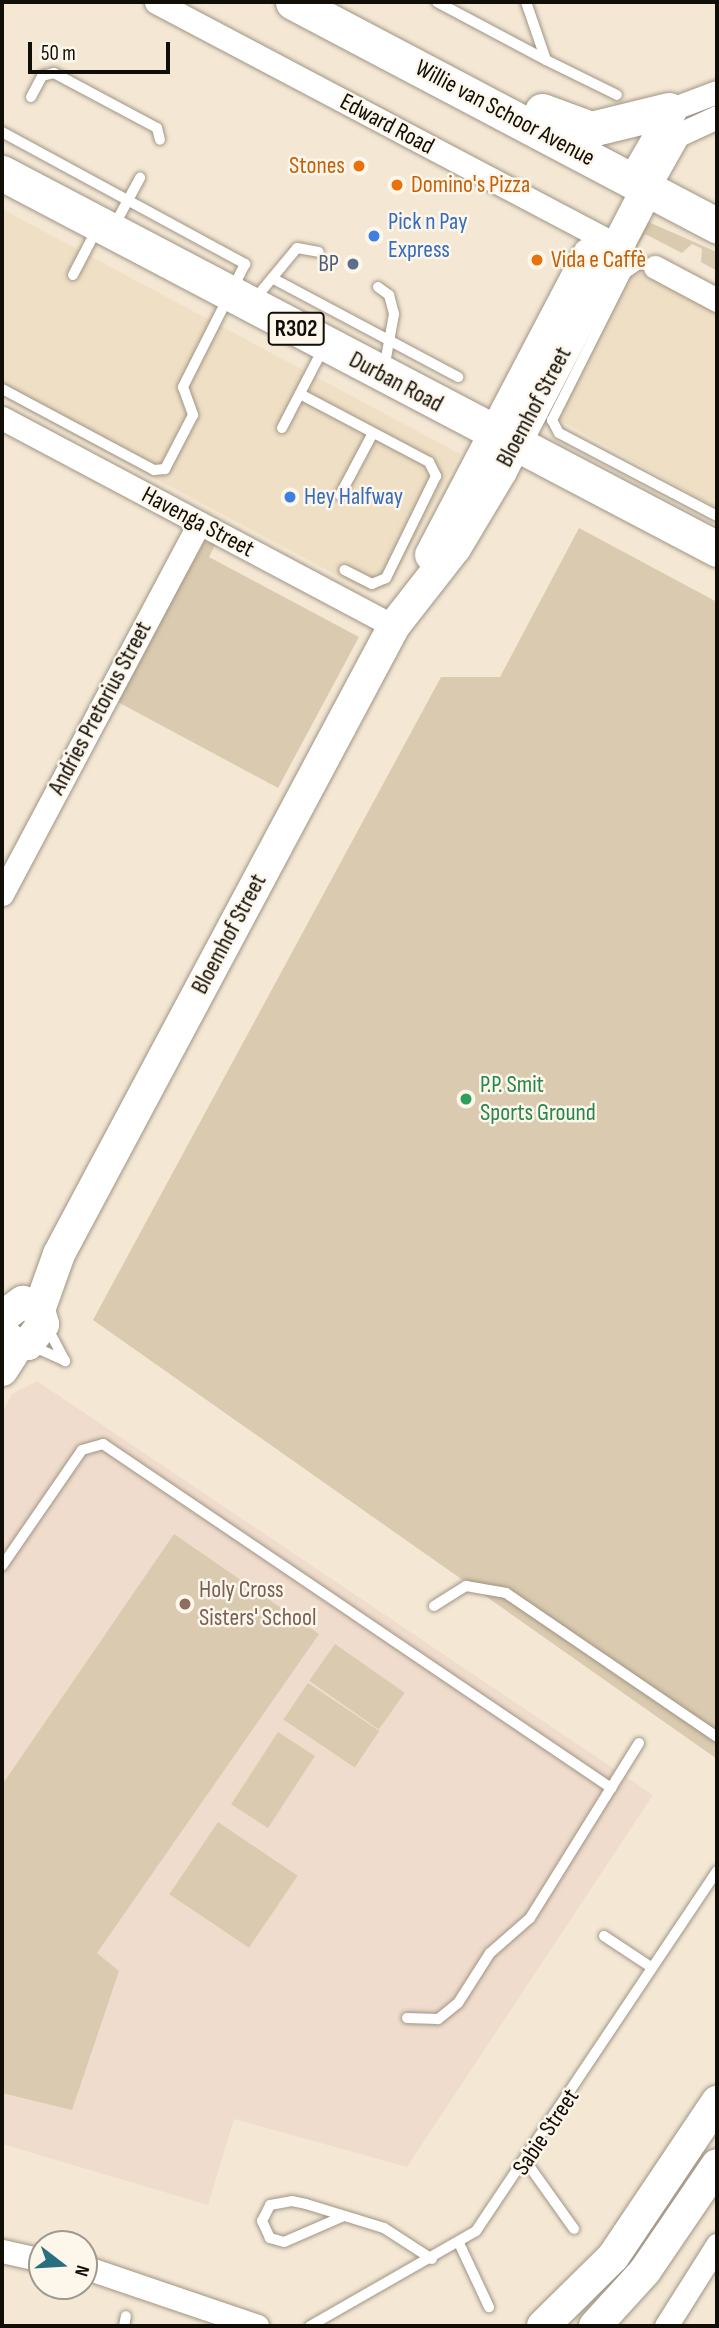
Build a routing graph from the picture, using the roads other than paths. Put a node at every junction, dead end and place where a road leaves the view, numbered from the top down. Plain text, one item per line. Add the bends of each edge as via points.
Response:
1 (156, 2) edge
2 (293, 2) edge
3 (437, 2) edge
4 (526, 2) edge
5 (546, 60) junction
6 (443, 80) junction
7 (717, 92) edge
8 (617, 95) dead end
9 (31, 97) dead end
10 (669, 110) junction
11 (717, 117) edge
12 (2, 132) edge
13 (160, 140) dead end
14 (2, 173) edge
15 (140, 178) dead end
16 (638, 184) junction
17 (128, 200) junction
18 (717, 226) edge
19 (106, 228) junction
20 (608, 241) junction
21 (320, 252) dead end
22 (655, 267) joint
23 (73, 275) dead end
24 (272, 278) junction
25 (378, 287) dead end
26 (241, 300) junction
27 (717, 300) edge
28 (390, 340) junction
29 (325, 345) junction
30 (383, 375) junction
31 (458, 377) dead end
32 (2, 390) edge
33 (300, 394) junction
34 (4, 424) edge
35 (282, 428) dead end
36 (373, 433) junction
37 (503, 440) junction
38 (340, 495) dead end
39 (717, 516) edge
40 (199, 523) junction
41 (717, 549) edge
42 (344, 570) dead end
43 (399, 621) junction
44 (2, 894) edge
45 (15, 1326) edge
46 (2, 1566) edge
47 (435, 1606) dead end
48 (717, 1737) edge
49 (639, 1743) dead end
50 (611, 1788) junction
51 (717, 1871) edge
52 (604, 1936) dead end
53 (651, 1967) junction
54 (407, 2018) dead end
55 (717, 2102) edge
56 (527, 2163) junction
57 (717, 2165) edge
58 (344, 2216) junction
59 (574, 2229) dead end
60 (459, 2244) junction
61 (2, 2251) edge
62 (714, 2256) edge
63 (28, 2257) edge
64 (432, 2259) junction
65 (98, 2272) edge
66 (489, 2307) dead end
67 (234, 2322) edge
68 (257, 2326) edge
69 (310, 2326) edge
70 (543, 2326) edge
71 (595, 2326) edge
72 (666, 2326) edge

1 - 20 street, Edward Road
2 - 6 main road, Willie van Schoor Avenue
3 - 5 lane
4 - 5 lane
5 - 8 lane
6 - 10 main road via 516,98 581,129
6 - 16 main road, Willie van Schoor Avenue
7 - 10 street
9 - 13 lane via 44,74 54,73 157,128
10 - 16 street
11 - 16 street via 678,135
12 - 17 lane
14 - 19 main road, Durban Road / R302
15 - 17 lane
16 - 18 main road, Willie van Schoor Avenue
16 - 20 street, Bloemhof Street
17 - 19 lane
17 - 26 lane via 242,259
19 - 23 lane
19 - 26 main road, Durban Road / R302
20 - 37 street, Bloemhof Street
21 - 24 lane via 297,248
22 - 27 street
22 - 39 lane via 639,264 626,273 552,420 559,433
24 - 26 lane
24 - 28 lane
25 - 28 lane via 393,304
26 - 29 main road, Durban Road / R302
26 - 32 lane via 183,387 192,419 161,471
28 - 30 lane
28 - 31 lane
29 - 30 main road, Durban Road / R302
29 - 33 lane
30 - 37 main road, Durban Road / R302
33 - 35 lane
33 - 36 lane
34 - 40 street, Havenga Street
36 - 38 lane
36 - 42 lane via 429,462 436,482 386,579 372,584
37 - 41 main road, Durban Road / R302
37 - 43 street, Bloemhof Street via 455,548
40 - 43 street, Havenga Street
40 - 44 street, Andries Pretorius Street
43 - 45 street, Bloemhof Street via 59,1254
46 - 50 lane via 77,1456 103,1444
47 - 48 lane via 466,1586 506,1593
49 - 50 lane
50 - 54 lane via 530,1918 490,1953 458,2003 438,2019
51 - 53 lane, Sabie Street
52 - 53 lane
53 - 56 lane, Sabie Street
55 - 70 street via 613,2257
56 - 59 lane
56 - 60 lane, Sabie Street
57 - 71 street via 645,2271
58 - 58 lane via 285,2242 270,2238 262,2221 270,2205 284,2199
58 - 64 lane via 395,2233
60 - 64 lane, Sabie Street
60 - 66 lane
61 - 63 street
62 - 72 street
64 - 69 lane, Sabie Street
65 - 67 street
67 - 68 street

